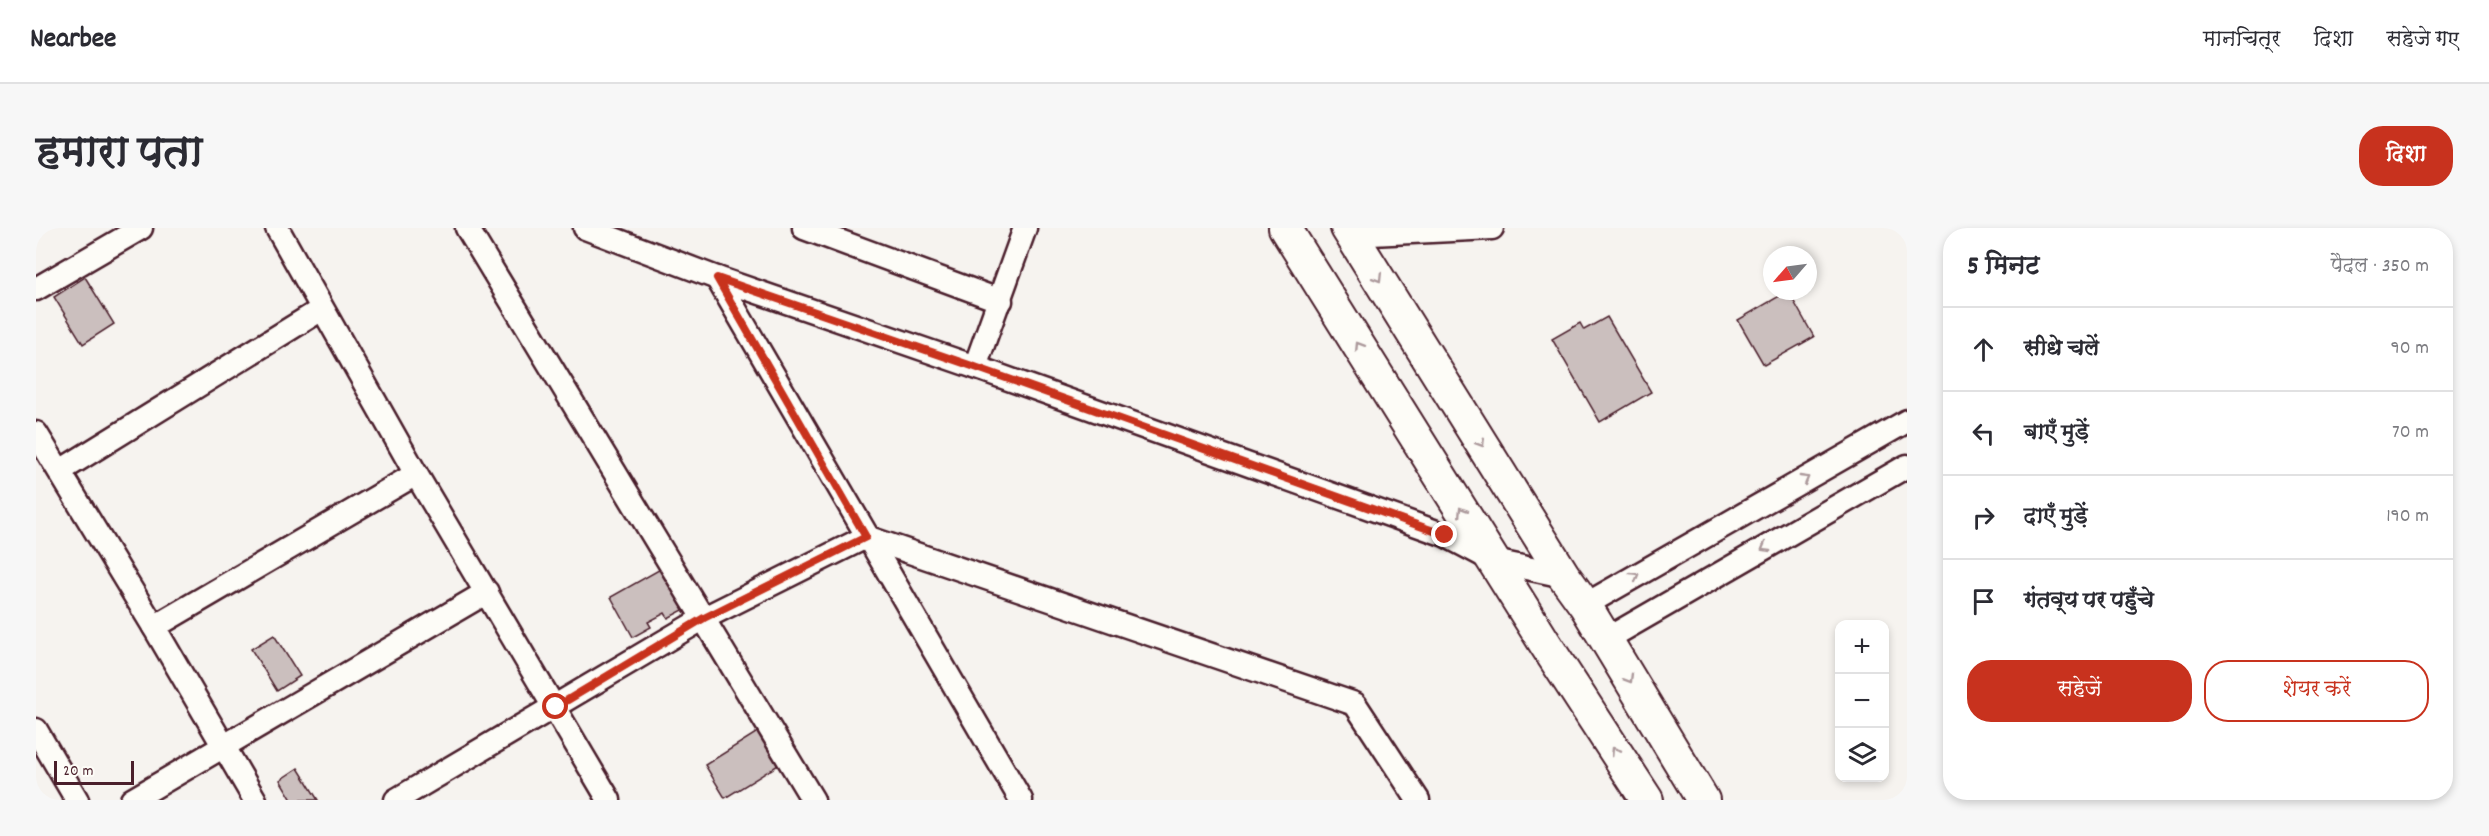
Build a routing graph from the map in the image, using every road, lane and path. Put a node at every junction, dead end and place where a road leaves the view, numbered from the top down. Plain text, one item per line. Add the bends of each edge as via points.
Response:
1 (141, 228) edge
2 (277, 228) edge
3 (467, 228) edge
4 (585, 228) edge
5 (804, 228) edge
6 (1025, 228) edge
7 (1285, 228) edge
8 (1492, 228) edge
9 (1349, 231) edge
10 (717, 278) junction
11 (36, 289) edge
12 (1001, 301) junction
13 (322, 309) junction
14 (975, 367) junction
15 (1907, 421) edge
16 (36, 433) edge
17 (1907, 466) edge
18 (60, 471) junction
19 (416, 474) junction
20 (866, 537) junction
21 (1494, 561) junction
22 (1564, 576) junction
23 (487, 592) junction
24 (1585, 605) junction
25 (704, 618) junction
26 (154, 627) junction
27 (1605, 640) junction
28 (556, 707) junction
29 (36, 730) edge
30 (224, 747) junction
31 (77, 800) edge
32 (132, 800) edge
33 (255, 800) edge
34 (396, 800) edge
35 (609, 800) edge
36 (813, 800) edge
37 (1021, 800) edge
38 (1418, 800) edge
39 (1647, 800) edge
40 (1702, 800) edge

1 - 11 street
2 - 13 street
3 - 25 street
4 - 10 street
5 - 12 street
6 - 12 street
21 -> 7 main road
8 - 9 street
9 -> 22 main road
10 - 14 street
10 - 20 street
12 - 14 street
13 - 18 street
13 - 19 street
14 - 21 street via 1445,535
24 -> 15 street
16 - 18 street
17 -> 27 street
18 - 26 street
19 - 23 street
19 - 26 street
20 - 25 street
20 - 37 street
20 - 38 street via 1355,704
21 - 22 street
39 -> 21 main road
22 - 24 main road
23 - 28 street
23 - 30 street
24 - 27 main road
25 - 28 street
25 - 36 street
26 - 30 street
27 -> 40 main road
28 - 34 street
28 - 35 street
29 - 31 street
30 - 32 street
30 - 33 street

